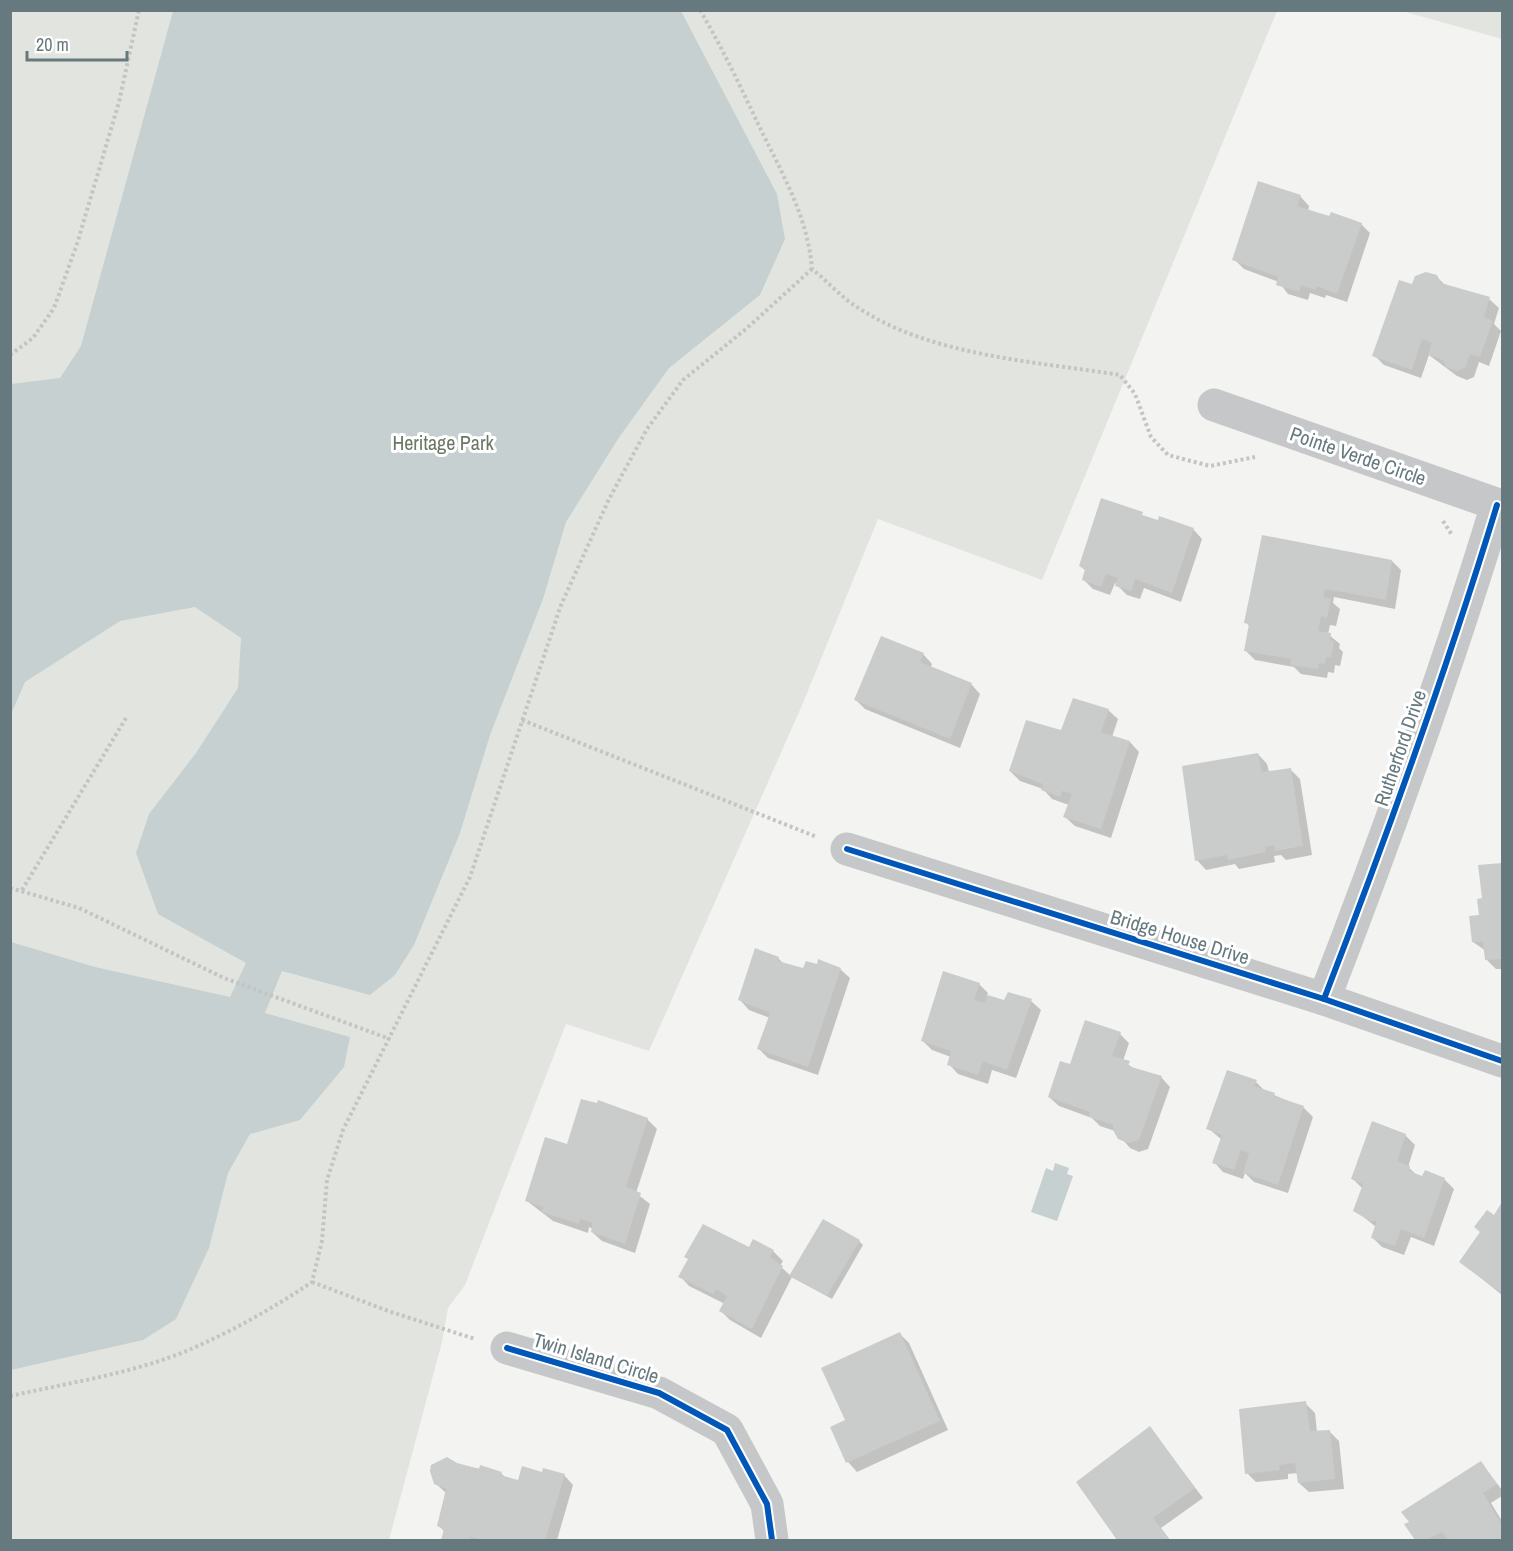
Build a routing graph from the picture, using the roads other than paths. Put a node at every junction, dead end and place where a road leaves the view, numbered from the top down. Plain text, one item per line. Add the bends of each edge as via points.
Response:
1 (1214, 405) dead end
2 (1500, 506) edge
3 (847, 849) road end
4 (1324, 999) junction
5 (1503, 1061) edge
6 (507, 1348) road end
7 (771, 1540) edge

1 - 2 street, Pointe Verde Circle
2 - 4 street, Rutherford Drive via 1417,750
3 - 4 street, Bridge House Drive
4 - 5 street, Bridge House Drive
6 - 7 street, Twin Island Circle via 659,1393 727,1430 767,1504

